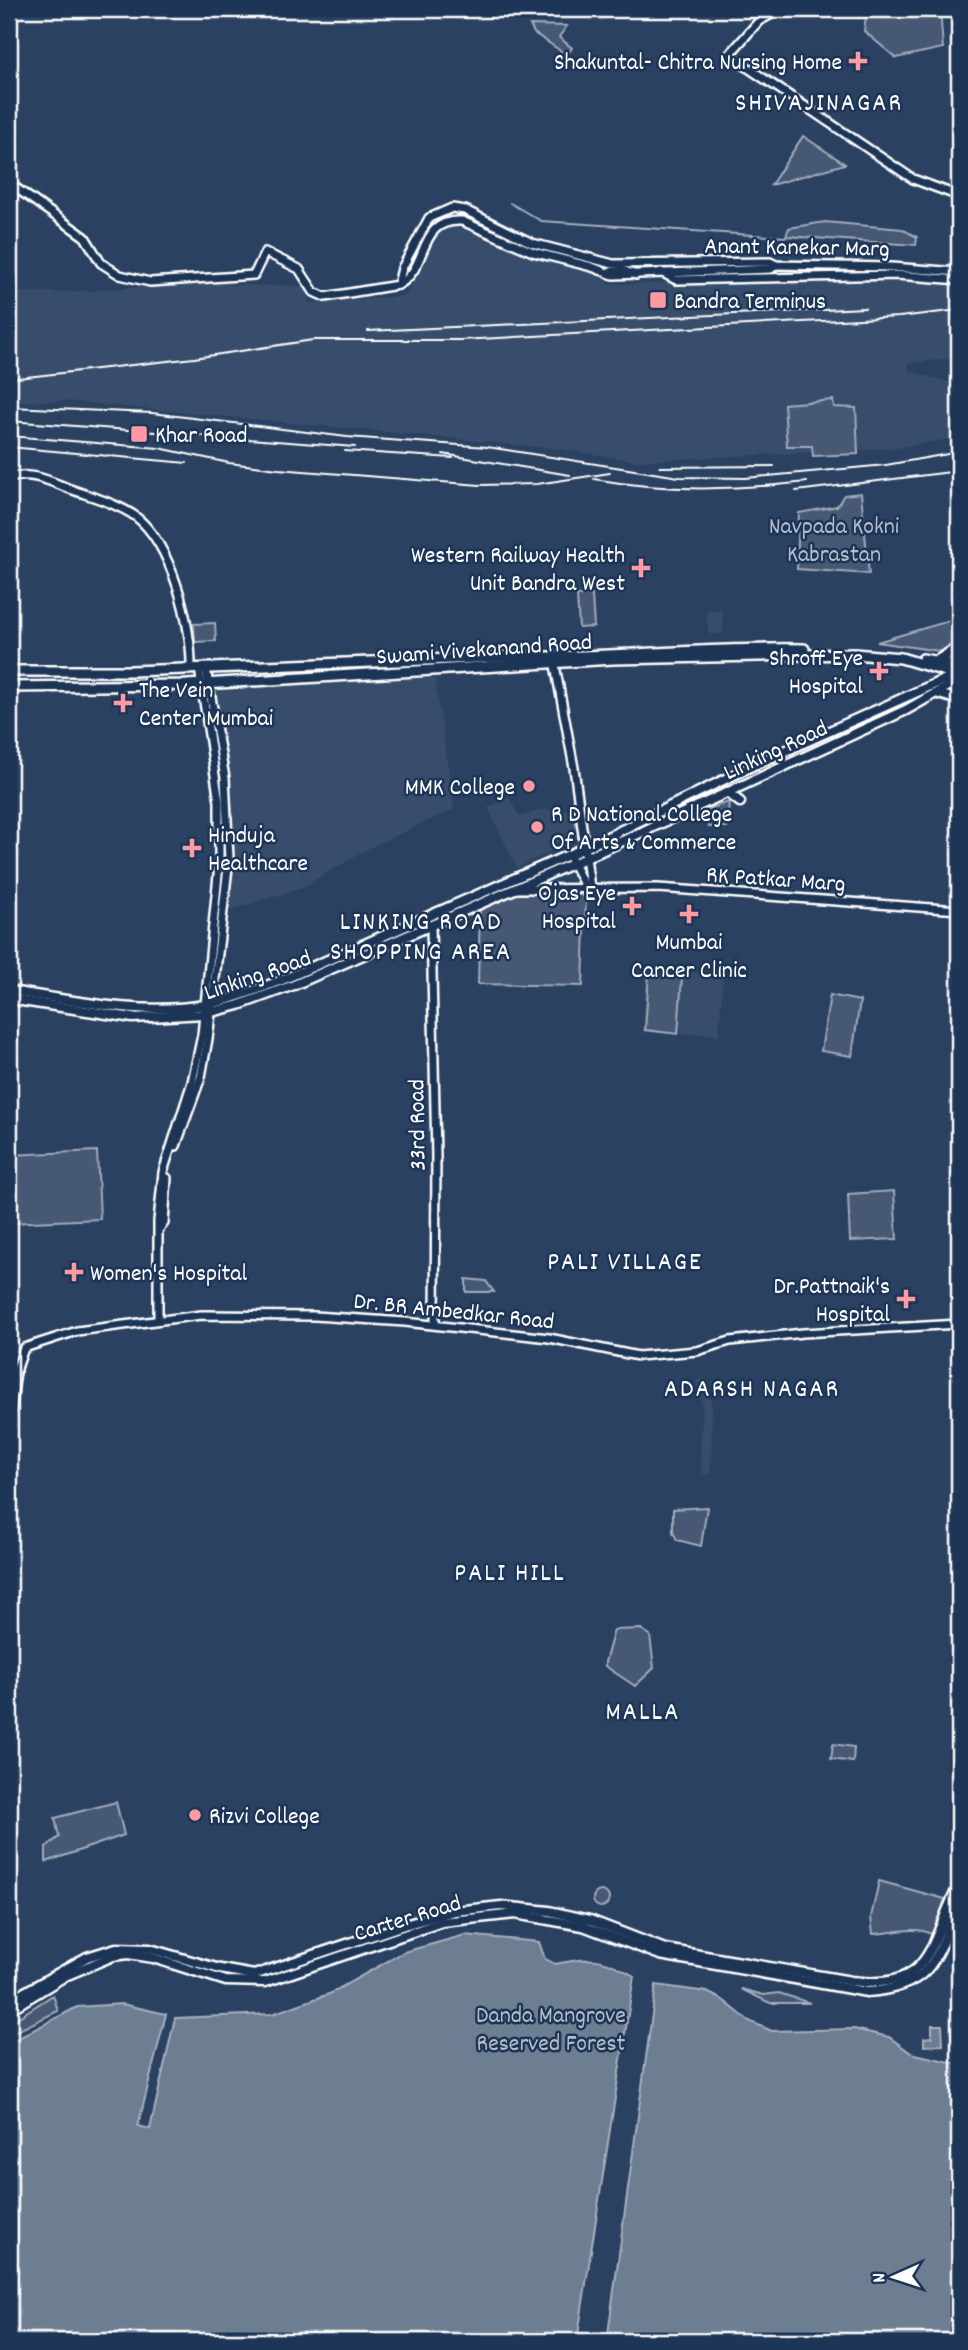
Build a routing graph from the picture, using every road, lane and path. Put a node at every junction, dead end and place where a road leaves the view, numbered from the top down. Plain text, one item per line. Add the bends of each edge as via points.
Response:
1 (781, 9) edge
2 (9, 183) edge
3 (959, 196) edge
4 (648, 263) junction
5 (776, 265) junction
6 (660, 271) junction
7 (959, 272) edge
8 (649, 273) junction
9 (959, 280) edge
10 (398, 285) junction
11 (9, 478) edge
12 (959, 647) edge
13 (865, 653) junction
14 (554, 661) junction
15 (937, 661) junction
16 (199, 668) junction
17 (9, 671) edge
18 (959, 673) edge
19 (203, 682) junction
20 (9, 687) edge
21 (937, 694) junction
22 (959, 700) edge
23 (727, 792) junction
24 (740, 802) dead end
25 (587, 847) junction
26 (569, 855) junction
27 (588, 858) junction
28 (574, 864) junction
29 (588, 887) junction
30 (516, 889) junction
31 (959, 910) edge
32 (431, 925) junction
33 (283, 984) junction
34 (9, 991) edge
35 (9, 999) edge
36 (208, 1008) junction
37 (158, 1320) junction
38 (959, 1324) edge
39 (435, 1325) junction
40 (9, 1426) edge
41 (959, 1885) edge
42 (959, 1899) edge
43 (937, 1949) junction
44 (726, 1963) junction
45 (9, 2001) edge
46 (9, 2010) edge

1 - 3 street via 758,21 729,55 913,179
2 - 10 street via 85,237 101,263 120,275 150,282 228,280 256,274 265,252 299,269 313,292 324,297
4 - 5 street, Anant Kanekar Marg
4 - 8 street
4 - 10 street, Anant Kanekar Marg via 611,263 532,243 452,208 429,218 402,268
5 - 6 street via 771,269
5 - 7 street, Anant Kanekar Marg
6 - 8 street
6 - 9 street, Anant Kanekar Marg via 676,280 897,275
8 - 10 street via 609,272 533,252 451,220 434,229 408,280
11 - 16 street via 29,475 50,480 135,517 172,572
12 - 15 main road
13 - 14 main road, Swami Vivekanand Road
13 - 15 main road, Swami Vivekanand Road
13 - 18 main road, Swami Vivekanand Road
14 - 16 main road, Swami Vivekanand Road via 504,657
14 - 19 main road, Swami Vivekanand Road
14 - 25 street
15 - 18 main road, Swami Vivekanand Road
16 - 17 main road, Swami Vivekanand Road
16 - 19 street
18 - 21 main road, Linking Road
18 - 25 main road, Linking Road via 756,764
19 - 20 main road, Swami Vivekanand Road
19 - 36 street via 225,778 230,833
21 - 22 main road
21 - 23 main road, Linking Road
23 - 24 main road
23 - 27 main road, Linking Road
25 - 26 main road, Linking Road
25 - 27 street
26 - 28 street
26 - 33 main road, Linking Road
27 - 28 main road, Linking Road
27 - 29 street
28 - 29 street
28 - 30 main road, Linking Road
29 - 30 street, RK Patkar Marg
29 - 31 street, RK Patkar Marg
30 - 32 main road, Linking Road
32 - 33 main road, Linking Road
32 - 39 street, 33rd Road
33 - 36 main road, Linking Road
34 - 36 main road, Linking Road via 135,1010
35 - 36 main road, Linking Road via 128,1018
36 - 37 street via 194,1076 163,1172
37 - 39 street, Dr. BR Ambedkar Road via 201,1315 302,1316
37 - 40 street, Dr. BR Ambedkar Road via 77,1331 24,1348 16,1371
38 - 39 street, Dr. BR Ambedkar Road via 803,1333 638,1356 549,1338
41 - 43 main road
42 - 43 main road
43 - 44 main road, Carter Road via 931,1967 916,1979 867,1992
44 - 45 main road, Carter Road via 644,1943 590,1920 549,1911 485,1907 404,1925 254,1975 150,1949 116,1948 78,1962
44 - 46 main road, Carter Road via 660,1955 549,1918 485,1915 442,1922 265,1982 226,1981 153,1958 113,1956 65,1976

